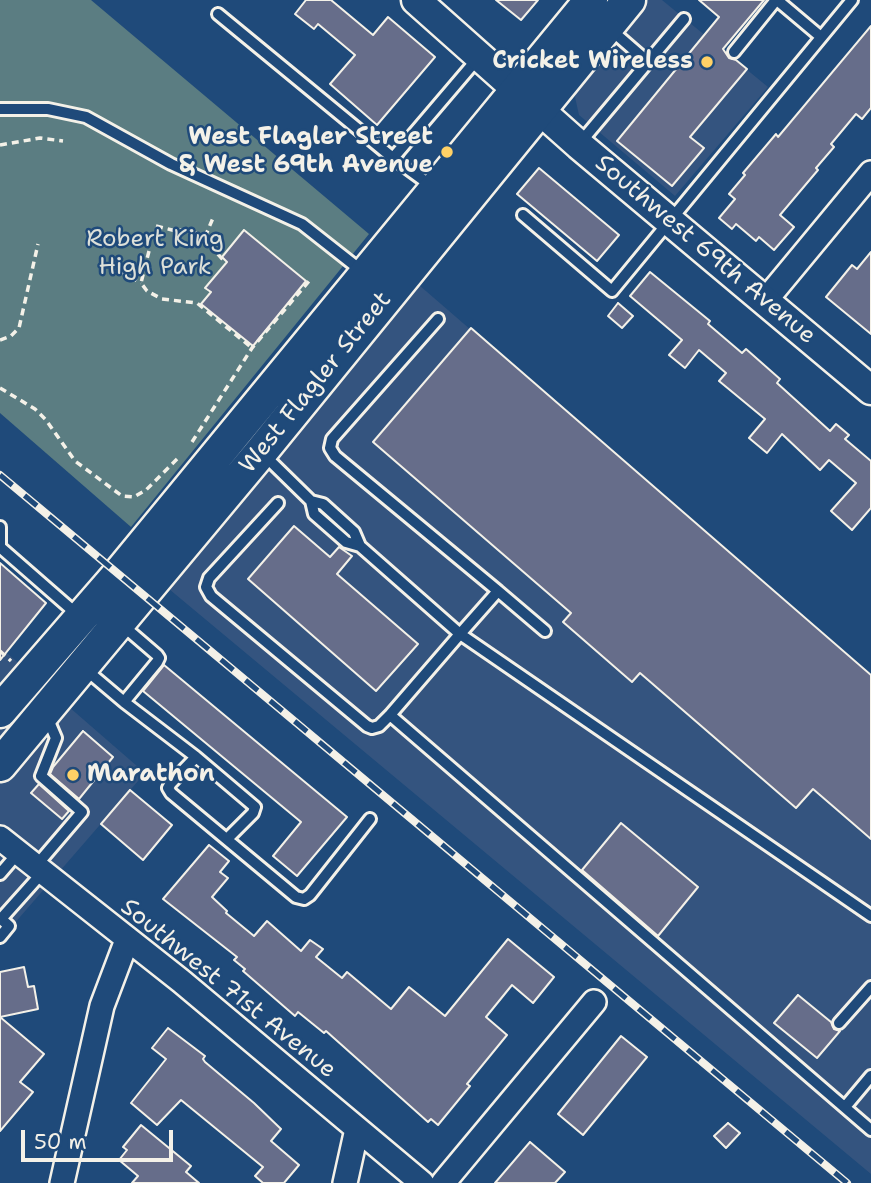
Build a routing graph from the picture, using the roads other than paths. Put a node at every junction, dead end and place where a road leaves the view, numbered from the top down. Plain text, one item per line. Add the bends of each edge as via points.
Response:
1 (416, 0) edge
2 (591, 0) edge
3 (629, 0) edge
4 (777, 0) edge
5 (852, 0) edge
6 (218, 14) dead end
7 (684, 19) dead end
8 (607, 27) junction
9 (821, 37) junction
10 (734, 52) dead end
11 (479, 57) junction
12 (648, 62) junction
13 (528, 101) junction
14 (0, 109) edge
15 (579, 145) junction
16 (393, 158) junction
17 (871, 173) edge
18 (435, 189) junction
19 (523, 215) dead end
20 (671, 221) junction
21 (377, 285) junction
22 (765, 301) junction
23 (438, 319) dead end
24 (871, 390) edge
25 (265, 397) junction
26 (289, 417) junction
27 (261, 452) junction
28 (278, 503) dead end
29 (0, 527) edge
30 (498, 591) junction
31 (81, 618) junction
32 (118, 622) junction
33 (545, 631) dead end
34 (460, 634) junction
35 (82, 667) junction
36 (3, 700) edge
37 (124, 702) junction
38 (390, 715) junction
39 (41, 716) junction
40 (196, 757) junction
41 (0, 765) edge
42 (370, 819) dead end
43 (0, 838) edge
44 (228, 838) junction
45 (32, 864) junction
46 (0, 874) edge
47 (871, 916) edge
48 (0, 918) edge
49 (0, 937) edge
50 (127, 940) junction
51 (871, 987) edge
52 (594, 1002) dead end
53 (839, 1023) dead end
54 (871, 1076) edge
55 (845, 1107) junction
56 (357, 1129) junction
57 (871, 1129) edge
58 (62, 1183) edge
59 (345, 1183) edge
60 (422, 1183) edge
61 (443, 1183) edge

1 - 11 street, Southwest 69th Avenue
2 - 13 main road, West Flagler Street
3 - 8 main road, West Flagler Street
4 - 9 lane
4 - 10 lane
5 - 9 lane
6 - 16 lane
7 - 12 lane
8 - 12 lane
8 - 13 main road, West Flagler Street
9 - 20 lane
11 - 13 street, Southwest 69th Avenue
11 - 16 lane
12 - 15 lane
13 - 15 street, Southwest 69th Avenue
13 - 18 main road, West Flagler Street
13 - 21 main road, West Flagler Street
14 - 21 lane via 48,109 86,117 171,164 302,223
15 - 20 street, Southwest 69th Avenue
16 - 18 lane
17 - 22 street
18 - 21 main road, West Flagler Street
19 - 20 lane via 612,291
20 - 22 street, Southwest 69th Avenue
21 - 25 main road, West Flagler Street
21 - 26 main road, West Flagler Street
22 - 24 street, Southwest 69th Avenue
23 - 30 lane via 332,439 330,448
25 - 26 main road
25 - 31 main road, West Flagler Street
26 - 27 main road, West Flagler Street
27 - 32 main road, West Flagler Street
27 - 34 lane via 312,501 314,514 346,542 360,546
28 - 38 lane via 209,578 206,587 211,596 366,726 379,726
29 - 31 lane via 0,547
30 - 33 lane
30 - 34 lane
31 - 36 main road, West Flagler Street
32 - 35 main road, West Flagler Street
32 - 37 lane via 159,658
34 - 38 lane
34 - 47 lane
35 - 37 lane
35 - 39 main road, West Flagler Street
37 - 40 lane
38 - 55 lane
39 - 41 main road, West Flagler Street
39 - 45 lane via 56,738 41,776 82,812
40 - 44 lane via 255,807
40 - 44 lane via 168,788
42 - 44 lane via 304,899
43 - 45 street, Southwest 71st Avenue
45 - 46 lane
45 - 48 lane
45 - 50 street, Southwest 71st Avenue
48 - 49 lane via 9,926
50 - 56 street, Southwest 71st Avenue
50 - 58 street via 102,1006
51 - 53 lane
52 - 61 street
54 - 55 lane
55 - 57 lane
56 - 59 street
56 - 60 street, Southwest 71st Avenue

